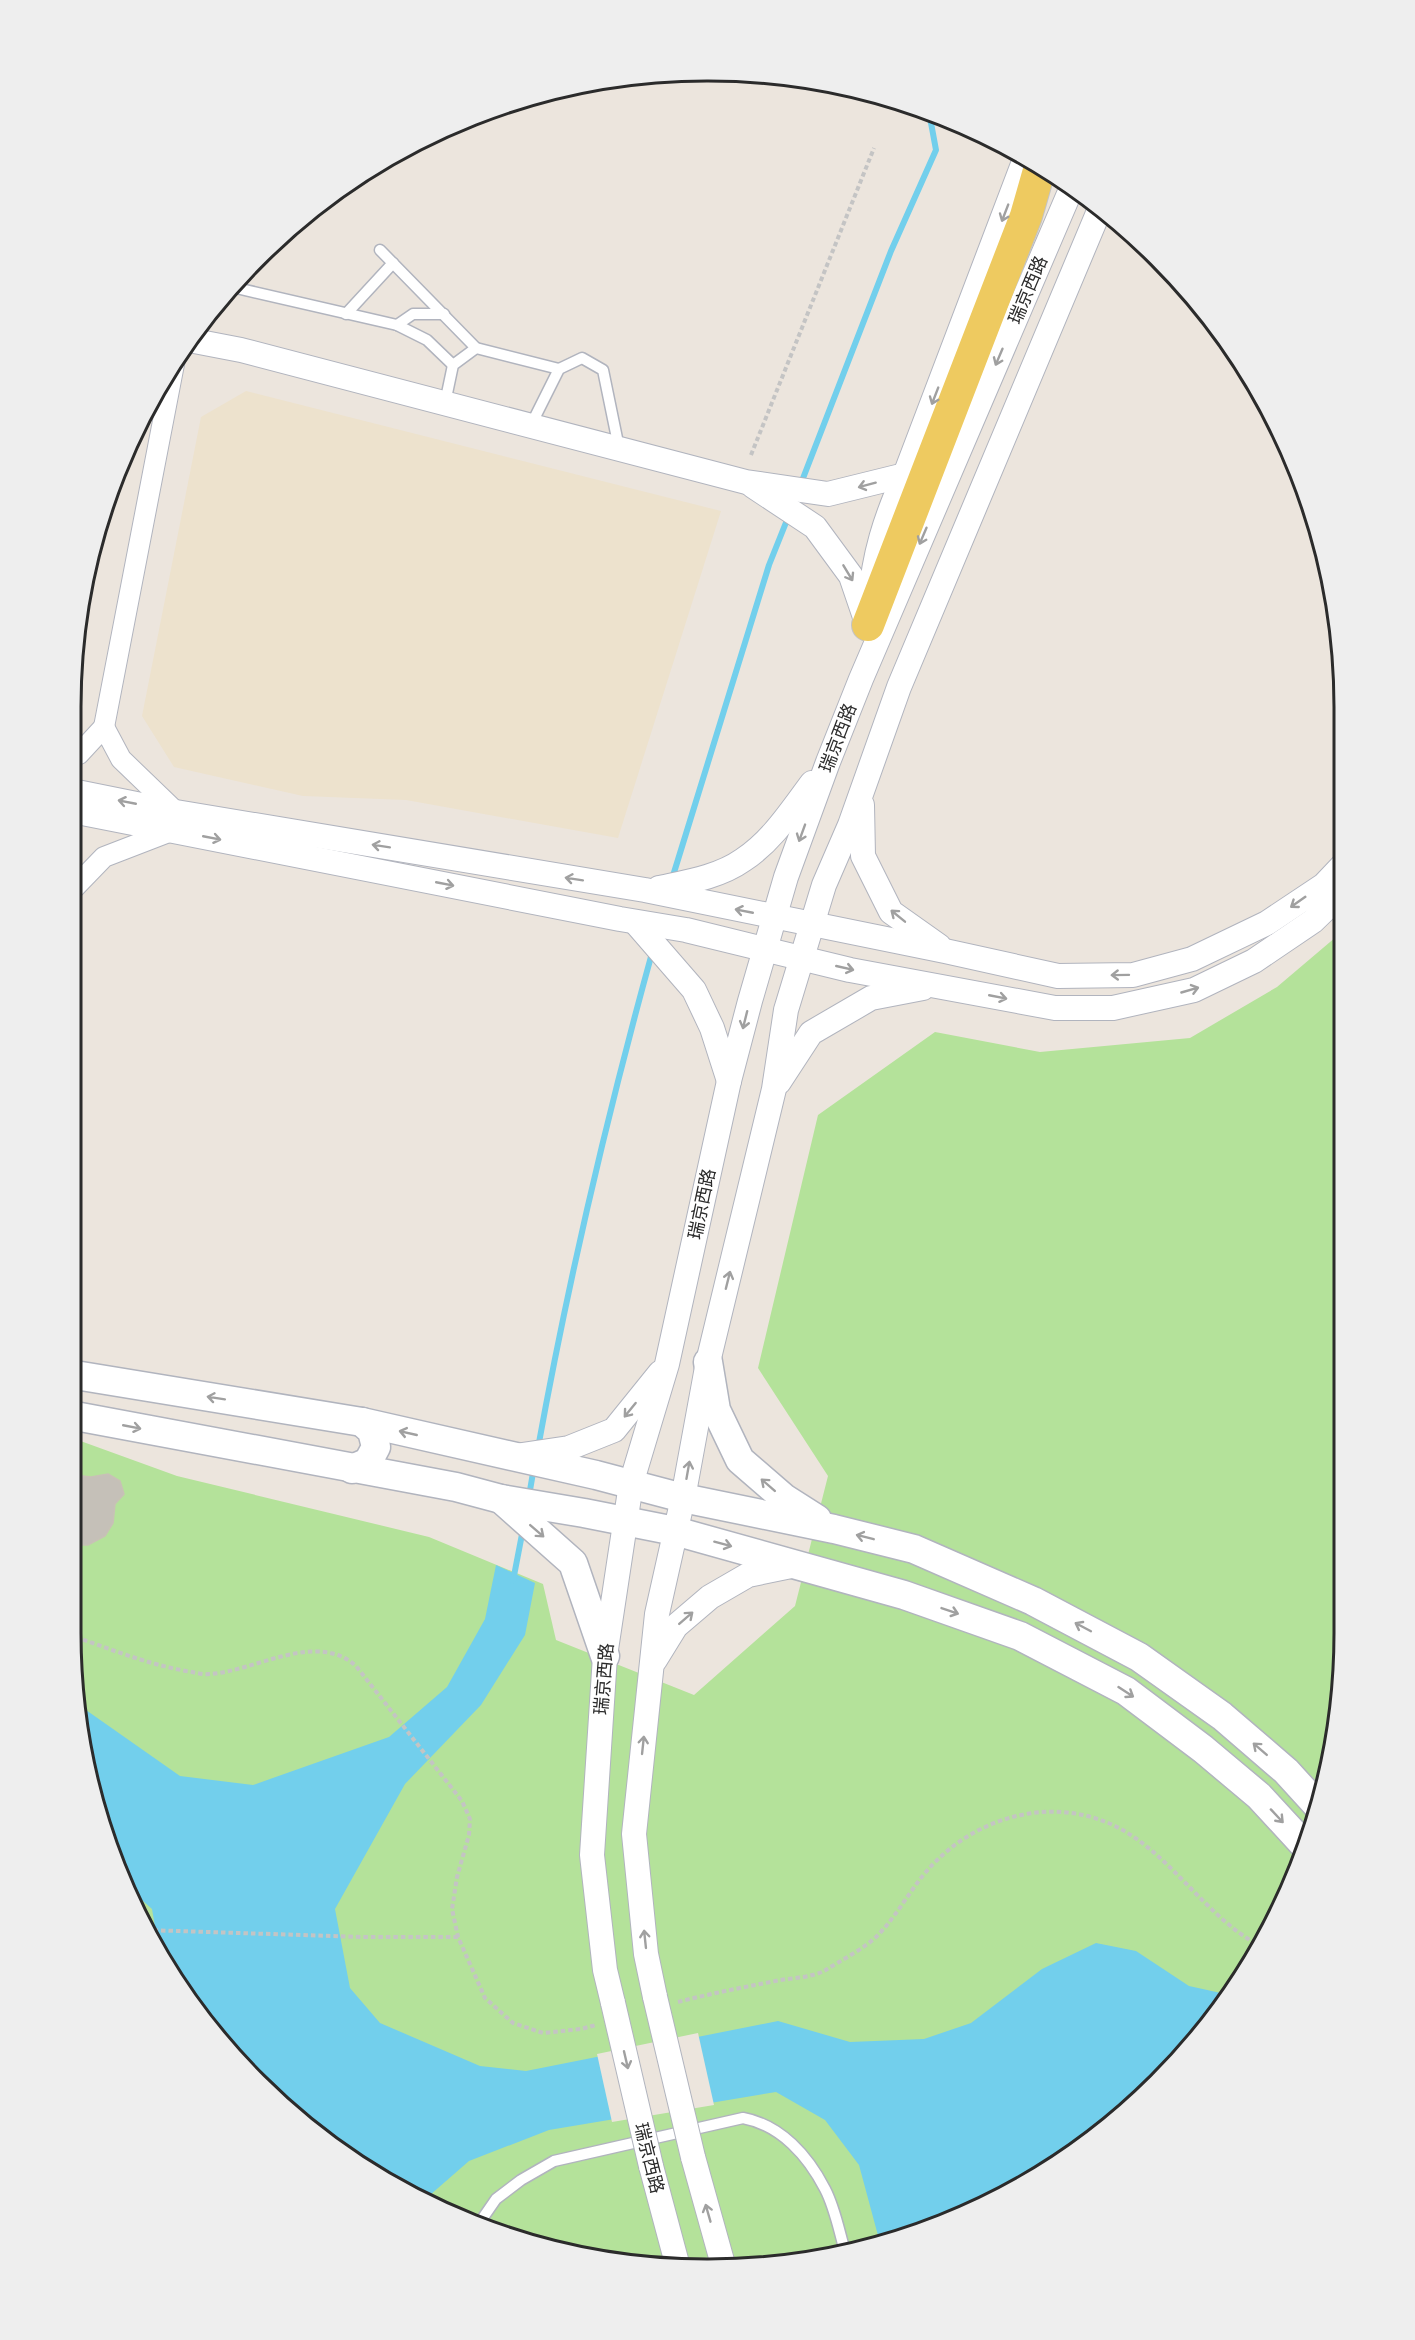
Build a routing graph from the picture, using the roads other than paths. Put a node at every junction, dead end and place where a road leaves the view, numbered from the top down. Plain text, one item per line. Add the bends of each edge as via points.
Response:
1 (1022, 166) edge
2 (1038, 175) edge
3 (1068, 196) edge
4 (1097, 216) edge
5 (380, 249) dead end
6 (393, 263) junction
7 (241, 289) edge
8 (346, 314) junction
9 (444, 314) junction
10 (397, 325) junction
11 (199, 342) edge
12 (476, 348) junction
13 (453, 365) junction
14 (559, 369) junction
15 (170, 387) edge
16 (445, 403) junction
17 (531, 425) junction
18 (619, 448) junction
19 (905, 475) junction
20 (747, 482) junction
21 (868, 625) junction
22 (861, 679) junction
23 (104, 727) junction
24 (81, 752) edge
25 (828, 762) junction
26 (862, 792) junction
27 (81, 795) edge
28 (81, 812) edge
29 (175, 821) junction
30 (1334, 874) edge
31 (81, 881) edge
32 (699, 889) junction
33 (1334, 901) edge
34 (774, 917) junction
35 (627, 920) junction
36 (812, 924) junction
37 (765, 949) junction
38 (945, 951) junction
39 (802, 958) junction
40 (941, 985) junction
41 (729, 1081) junction
42 (774, 1089) junction
43 (708, 1362) junction
44 (667, 1364) junction
45 (81, 1376) edge
46 (81, 1417) edge
47 (362, 1422) junction
48 (511, 1456) junction
49 (352, 1469) junction
50 (631, 1484) junction
51 (683, 1498) junction
52 (501, 1499) junction
53 (625, 1522) junction
54 (834, 1529) junction
55 (675, 1531) junction
56 (914, 1549) junction
57 (800, 1564) junction
58 (904, 1595) junction
59 (605, 1656) junction
60 (652, 1665) junction
61 (1312, 1799) edge
62 (1299, 1839) edge
63 (483, 2217) edge
64 (843, 2244) edge
65 (676, 2258) edge
66 (721, 2259) edge

1 -> 19 street
2 - 21 main road via 1026,216
3 -> 22 street, 瑞京西路
4 - 26 street, 瑞京西路 via 899,687
5 - 6 lane
6 - 8 lane
6 - 9 lane
7 - 8 lane
8 - 10 lane
9 - 10 lane via 413,314
9 - 12 lane
10 - 13 lane via 427,340
11 - 16 street
12 - 13 lane
12 - 14 lane
13 - 16 lane
14 - 17 lane
14 - 18 lane via 582,358 603,370
15 - 23 street
16 - 17 street
17 - 18 street
18 - 20 street
19 -> 20 street via 828,494
19 - 21 street via 873,566
20 -> 21 street via 815,527 851,576
21 - 22 street
22 - 25 street, 瑞京西路
23 - 24 street
23 - 29 street via 121,759
25 - 32 street via 778,828 742,861
25 -> 34 street, 瑞京西路
26 - 36 street, 瑞京西路
38 -> 26 street via 891,912 863,856
29 -> 27 street
28 - 29 street
29 - 31 street via 104,857
32 -> 29 street via 638,889
29 -> 35 street
30 -> 38 street via 1268,923 1192,959 1133,975 1058,976
34 -> 32 street
40 -> 33 street via 1055,1008 1113,1008 1194,990 1254,961 1313,921
34 - 36 street
34 - 37 street, 瑞京西路
35 - 37 street
35 - 41 street via 694,990 712,1028
36 - 38 street
36 - 39 street, 瑞京西路
37 - 39 street
37 -> 41 street, 瑞京西路
39 -> 40 street
39 - 42 street, 瑞京西路 via 786,1010
40 - 42 street via 872,998 811,1033
41 - 44 street, 瑞京西路
43 -> 42 street, 瑞京西路
51 -> 43 street, 瑞京西路
54 -> 43 main road via 783,1498 740,1461 716,1410
44 -> 48 street via 614,1430 569,1448
44 - 50 street, 瑞京西路
47 -> 45 main road
46 -> 49 main road
48 -> 47 main road
47 - 49 main road via 372,1431 376,1447 368,1462
48 - 50 main road
49 - 52 main road
50 - 51 main road
50 - 53 street, 瑞京西路
51 - 54 main road
51 - 55 street, 瑞京西路
52 - 53 main road
52 -> 59 main road via 573,1563
53 - 55 main road
53 - 59 street, 瑞京西路
56 -> 54 main road
55 -> 57 main road
55 - 60 street, 瑞京西路 via 657,1614
56 - 58 main road via 895,1554 886,1569 889,1584
61 -> 56 main road via 1286,1771 1222,1716 1139,1657 1033,1601
57 - 58 main road
60 -> 57 street via 675,1626 710,1597 748,1575
58 -> 62 main road via 1020,1636 1126,1691 1258,1796
59 -> 65 street, 瑞京西路, bridge via 592,1855 608,2013
66 -> 60 street, 瑞京西路, bridge via 693,2157 663,2001 646,1954 634,1834
63 - 64 lane via 496,2199 554,2161 744,2118 759,2121 790,2140 809,2163 826,2190

